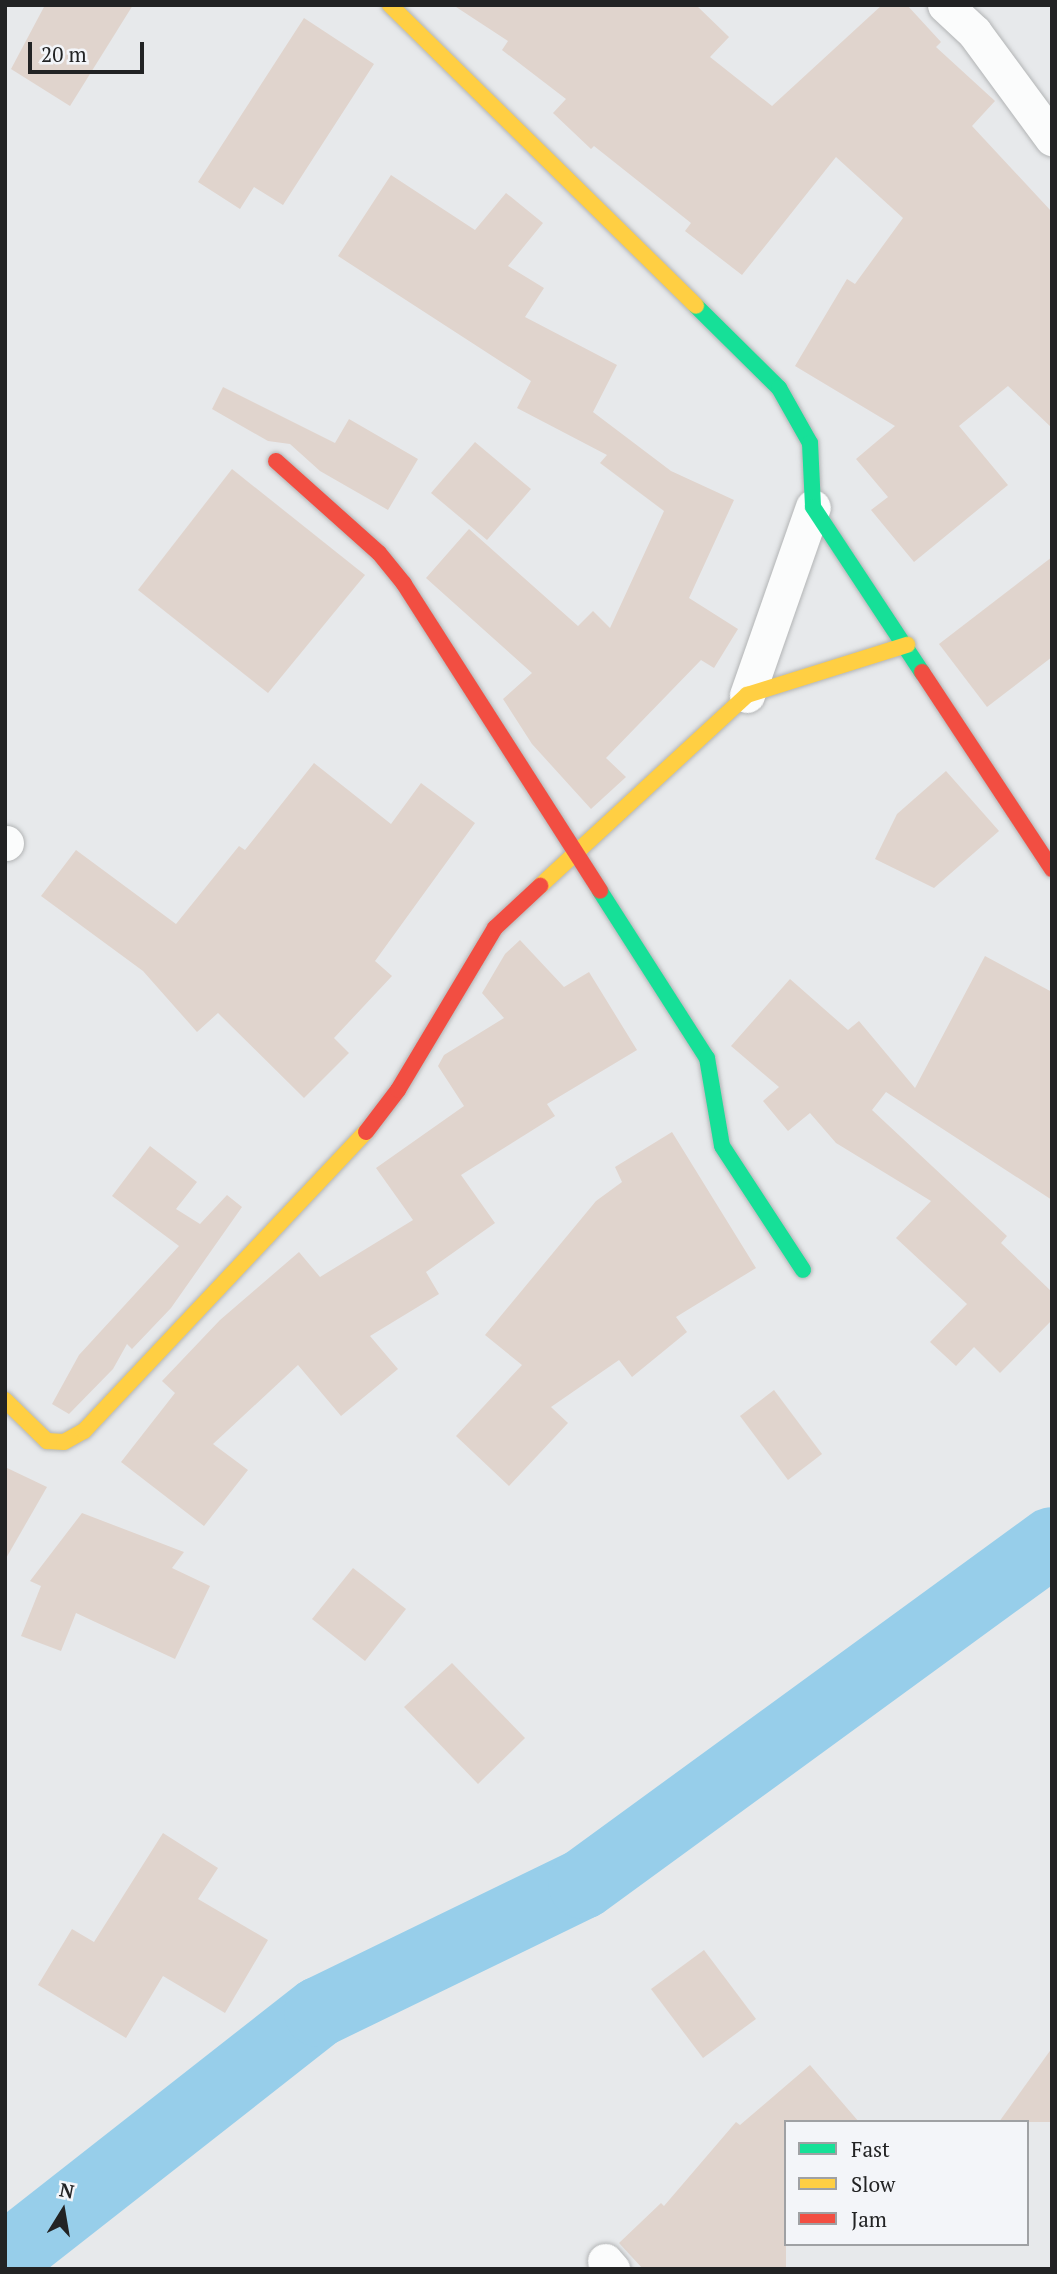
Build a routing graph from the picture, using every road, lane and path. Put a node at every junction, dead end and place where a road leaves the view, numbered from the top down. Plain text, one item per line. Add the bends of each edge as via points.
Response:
1 (390, 5) edge
2 (945, 5) edge
3 (1052, 138) edge
4 (276, 461) dead end
5 (813, 507) junction
6 (907, 645) junction
7 (747, 695) junction
8 (576, 854) junction
9 (1052, 869) edge
10 (803, 1270) dead end
11 (5, 1400) edge

1 - 5 street via 779,388 810,443
2 - 3 street via 974,32
4 - 8 street via 379,553 404,584
5 - 6 street
5 - 7 street
6 - 7 street
6 - 9 street
7 - 8 street
8 - 10 street via 707,1058 722,1146
8 - 11 street via 495,928 444,1005 398,1090 356,1144 84,1431 64,1442 47,1441

